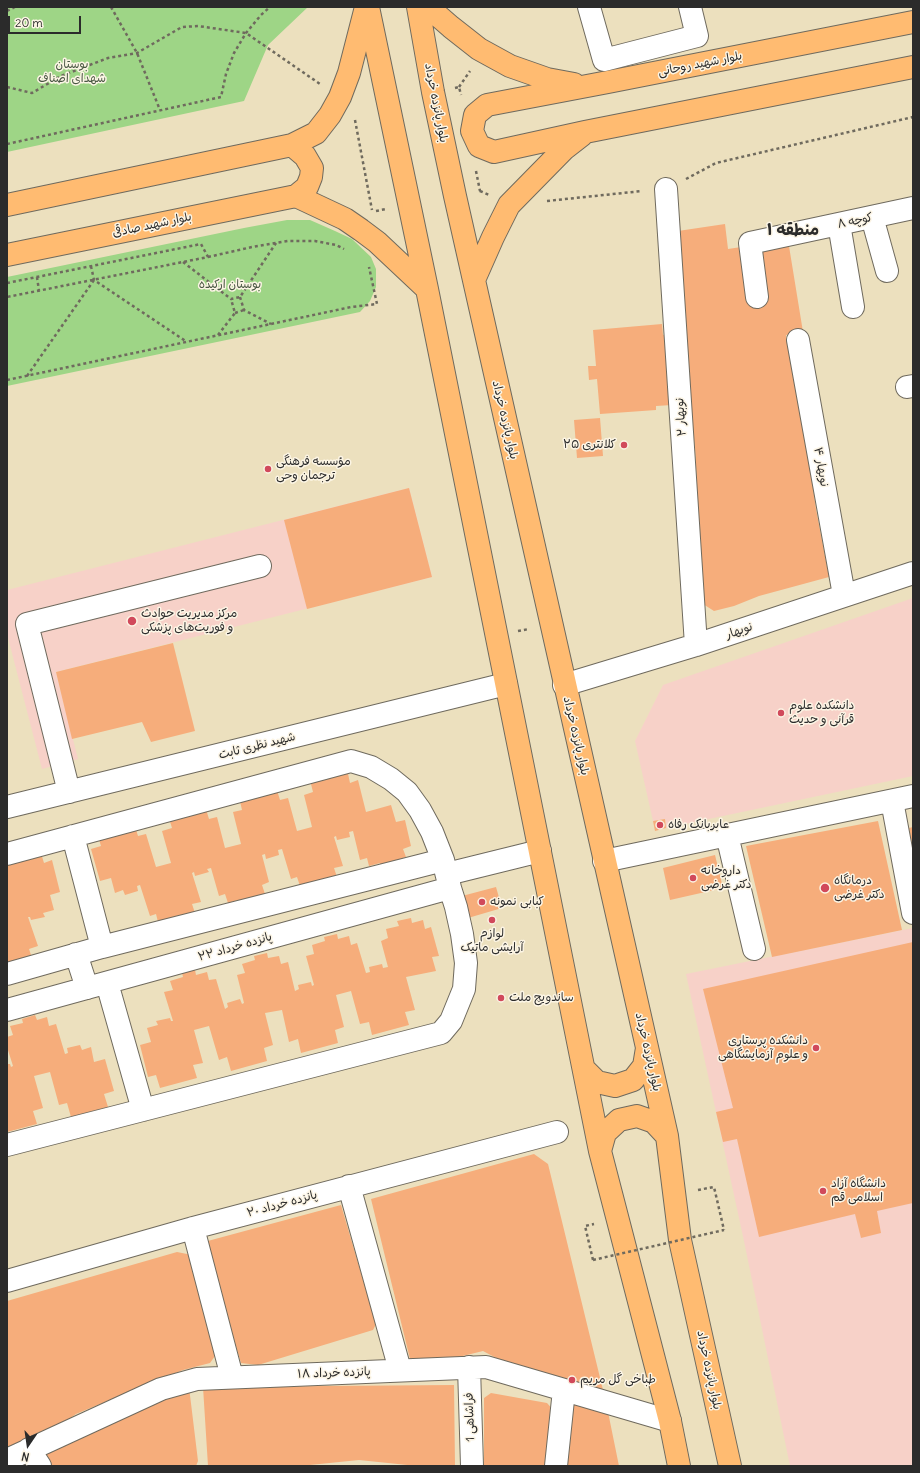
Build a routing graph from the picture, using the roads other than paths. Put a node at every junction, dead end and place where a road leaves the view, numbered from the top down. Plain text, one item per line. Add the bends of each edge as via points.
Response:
1 (367, 7) edge
2 (418, 7) edge
3 (428, 7) edge
4 (589, 7) edge
5 (690, 7) edge
6 (913, 22) edge
7 (913, 67) edge
8 (585, 86) junction
9 (585, 132) junction
10 (292, 145) junction
11 (666, 189) road end
12 (296, 196) junction
13 (7, 205) edge
14 (913, 208) edge
15 (872, 217) junction
16 (838, 224) junction
17 (7, 255) edge
18 (887, 271) dead end
19 (474, 280) junction
20 (427, 289) junction
21 (757, 297) dead end
22 (853, 307) dead end
23 (798, 340) dead end
24 (260, 566) dead end
25 (913, 573) edge
26 (844, 595) junction
27 (696, 645) junction
28 (506, 684) junction
29 (564, 684) junction
30 (69, 792) junction
31 (913, 796) edge
32 (892, 801) junction
33 (7, 807) edge
34 (727, 835) junction
35 (73, 836) junction
36 (540, 851) junction
37 (7, 854) edge
38 (604, 860) junction
39 (447, 874) junction
40 (913, 913) edge
41 (126, 941) junction
42 (102, 947) junction
43 (754, 949) dead end
44 (76, 954) junction
45 (7, 974) edge
46 (135, 975) junction
47 (97, 985) junction
48 (7, 1010) edge
49 (647, 1048) junction
50 (584, 1069) junction
51 (143, 1110) junction
52 (557, 1132) dead end
53 (667, 1136) junction
54 (7, 1145) edge
55 (600, 1151) junction
56 (349, 1186) junction
57 (193, 1228) junction
58 (7, 1281) edge
59 (469, 1367) junction
60 (400, 1370) junction
61 (232, 1377) junction
62 (564, 1390) junction
63 (670, 1421) junction
64 (34, 1458) edge
65 (7, 1460) edge
66 (472, 1466) edge
67 (556, 1466) edge
68 (680, 1466) edge
69 (730, 1466) edge

1 - 10 main road via 340,97 316,133
1 - 20 main road
2 - 19 main road, بلوار پانزده خرداد via 435,100
3 - 8 main road via 479,49 510,66 547,79
4 - 5 street via 604,60 697,36
6 - 8 main road, بلوار شهید روحانی
7 - 9 main road
8 - 9 main road, بلوار شهید روحانی via 487,105 475,115 472,131 479,146 494,152
9 - 19 main road via 564,148 509,205
10 - 12 main road via 305,156 312,168 307,187
10 - 13 main road
11 - 27 street, نوبهار ۲
12 - 17 main road, بلوار شهید صادقی
12 - 20 main road via 345,219 367,234
14 - 15 street, کوچه ۸
15 - 16 street, کوچه ۸
15 - 18 street
16 - 21 street, کوچه ۸ via 750,243
16 - 22 street
19 - 29 main road, بلوار پانزده خرداد
20 - 28 main road
23 - 26 street, نوبهار ۴
24 - 30 street via 27,624
25 - 26 street, نوبهار
26 - 27 street, نوبهار
27 - 29 street, نوبهار
28 - 30 street, شهید نظری ثابت
28 - 36 main road
29 - 38 main road, بلوار پانزده خرداد
30 - 33 street, شهید نظری ثابت
31 - 32 street
32 - 34 street
32 - 40 street
34 - 38 street
34 - 43 street
35 - 37 street
35 - 39 street via 351,761 371,767 407,792 432,832
35 - 42 street
36 - 39 street, پانزده خرداد ۲۲
36 - 50 main road
38 - 49 main road, بلوار پانزده خرداد
39 - 41 street, پانزده خرداد ۲۲
39 - 46 street, پانزده خرداد ۲۲
39 - 51 street via 462,934 466,963 464,989 451,1021 441,1033
41 - 42 street, پانزده خرداد ۲۲
41 - 46 street
42 - 44 street, پانزده خرداد ۲۲
44 - 45 street, پانزده خرداد ۲۲
44 - 47 street
46 - 47 street, پانزده خرداد ۲۲
47 - 48 street, پانزده خرداد ۲۲
47 - 51 street
49 - 50 main road via 644,1066 633,1080 615,1086 597,1082
49 - 53 main road, بلوار پانزده خرداد
50 - 55 main road
51 - 54 street
52 - 56 street, پانزده خرداد ۲۰
53 - 55 main road via 654,1122 637,1116 618,1120 605,1133
53 - 69 main road, بلوار پانزده خرداد via 680,1240
55 - 63 main road
56 - 57 street, پانزده خرداد ۲۰
56 - 60 street
57 - 58 street, پانزده خرداد ۲۰
57 - 61 street
59 - 60 street, پانزده خرداد ۱۸
59 - 62 street, پانزده خرداد ۱۸ via 486,1367
59 - 66 street, فراشاهی 1
60 - 61 street, پانزده خرداد ۱۸
61 - 64 street, پانزده خرداد ۱۸ via 197,1379 161,1389
62 - 63 street, پانزده خرداد ۱۸
62 - 67 street
63 - 68 main road
64 - 65 street, پانزده خرداد ۱۸

